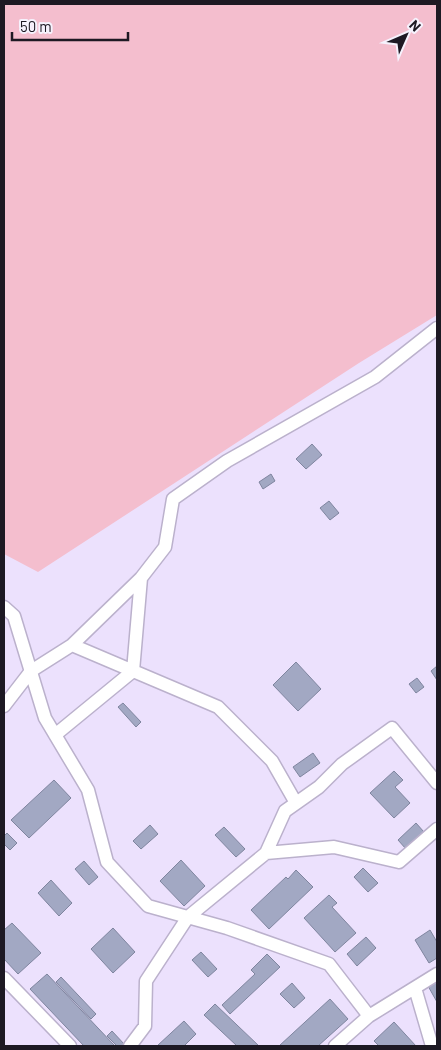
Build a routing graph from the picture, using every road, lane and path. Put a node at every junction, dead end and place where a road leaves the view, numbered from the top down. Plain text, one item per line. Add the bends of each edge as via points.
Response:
1 (437, 328) edge
2 (141, 578) junction
3 (4, 607) edge
4 (72, 645) junction
5 (31, 671) junction
6 (133, 671) junction
7 (4, 706) edge
8 (56, 736) junction
9 (437, 783) edge
10 (296, 803) junction
11 (437, 829) edge
12 (266, 853) junction
13 (188, 917) junction
14 (437, 974) edge
15 (6, 984) edge
16 (415, 988) junction
17 (369, 1016) junction
18 (70, 1046) edge
19 (130, 1046) edge
20 (335, 1046) edge
21 (432, 1046) edge

1 - 2 street via 375,376 227,461 173,499 165,547
2 - 4 street
2 - 6 street
3 - 5 street via 14,616
4 - 5 street
4 - 6 street
5 - 7 street
5 - 8 street via 45,718
6 - 8 street
6 - 10 street via 218,707 272,761
8 - 13 street via 88,790 107,862 148,906
9 - 10 street via 392,728
10 - 12 street via 285,811
11 - 12 street via 399,862 334,847
12 - 13 street
13 - 17 street via 329,964
13 - 19 street via 146,981 145,1026
14 - 16 street
15 - 18 street
16 - 17 street
16 - 21 street
17 - 20 street

